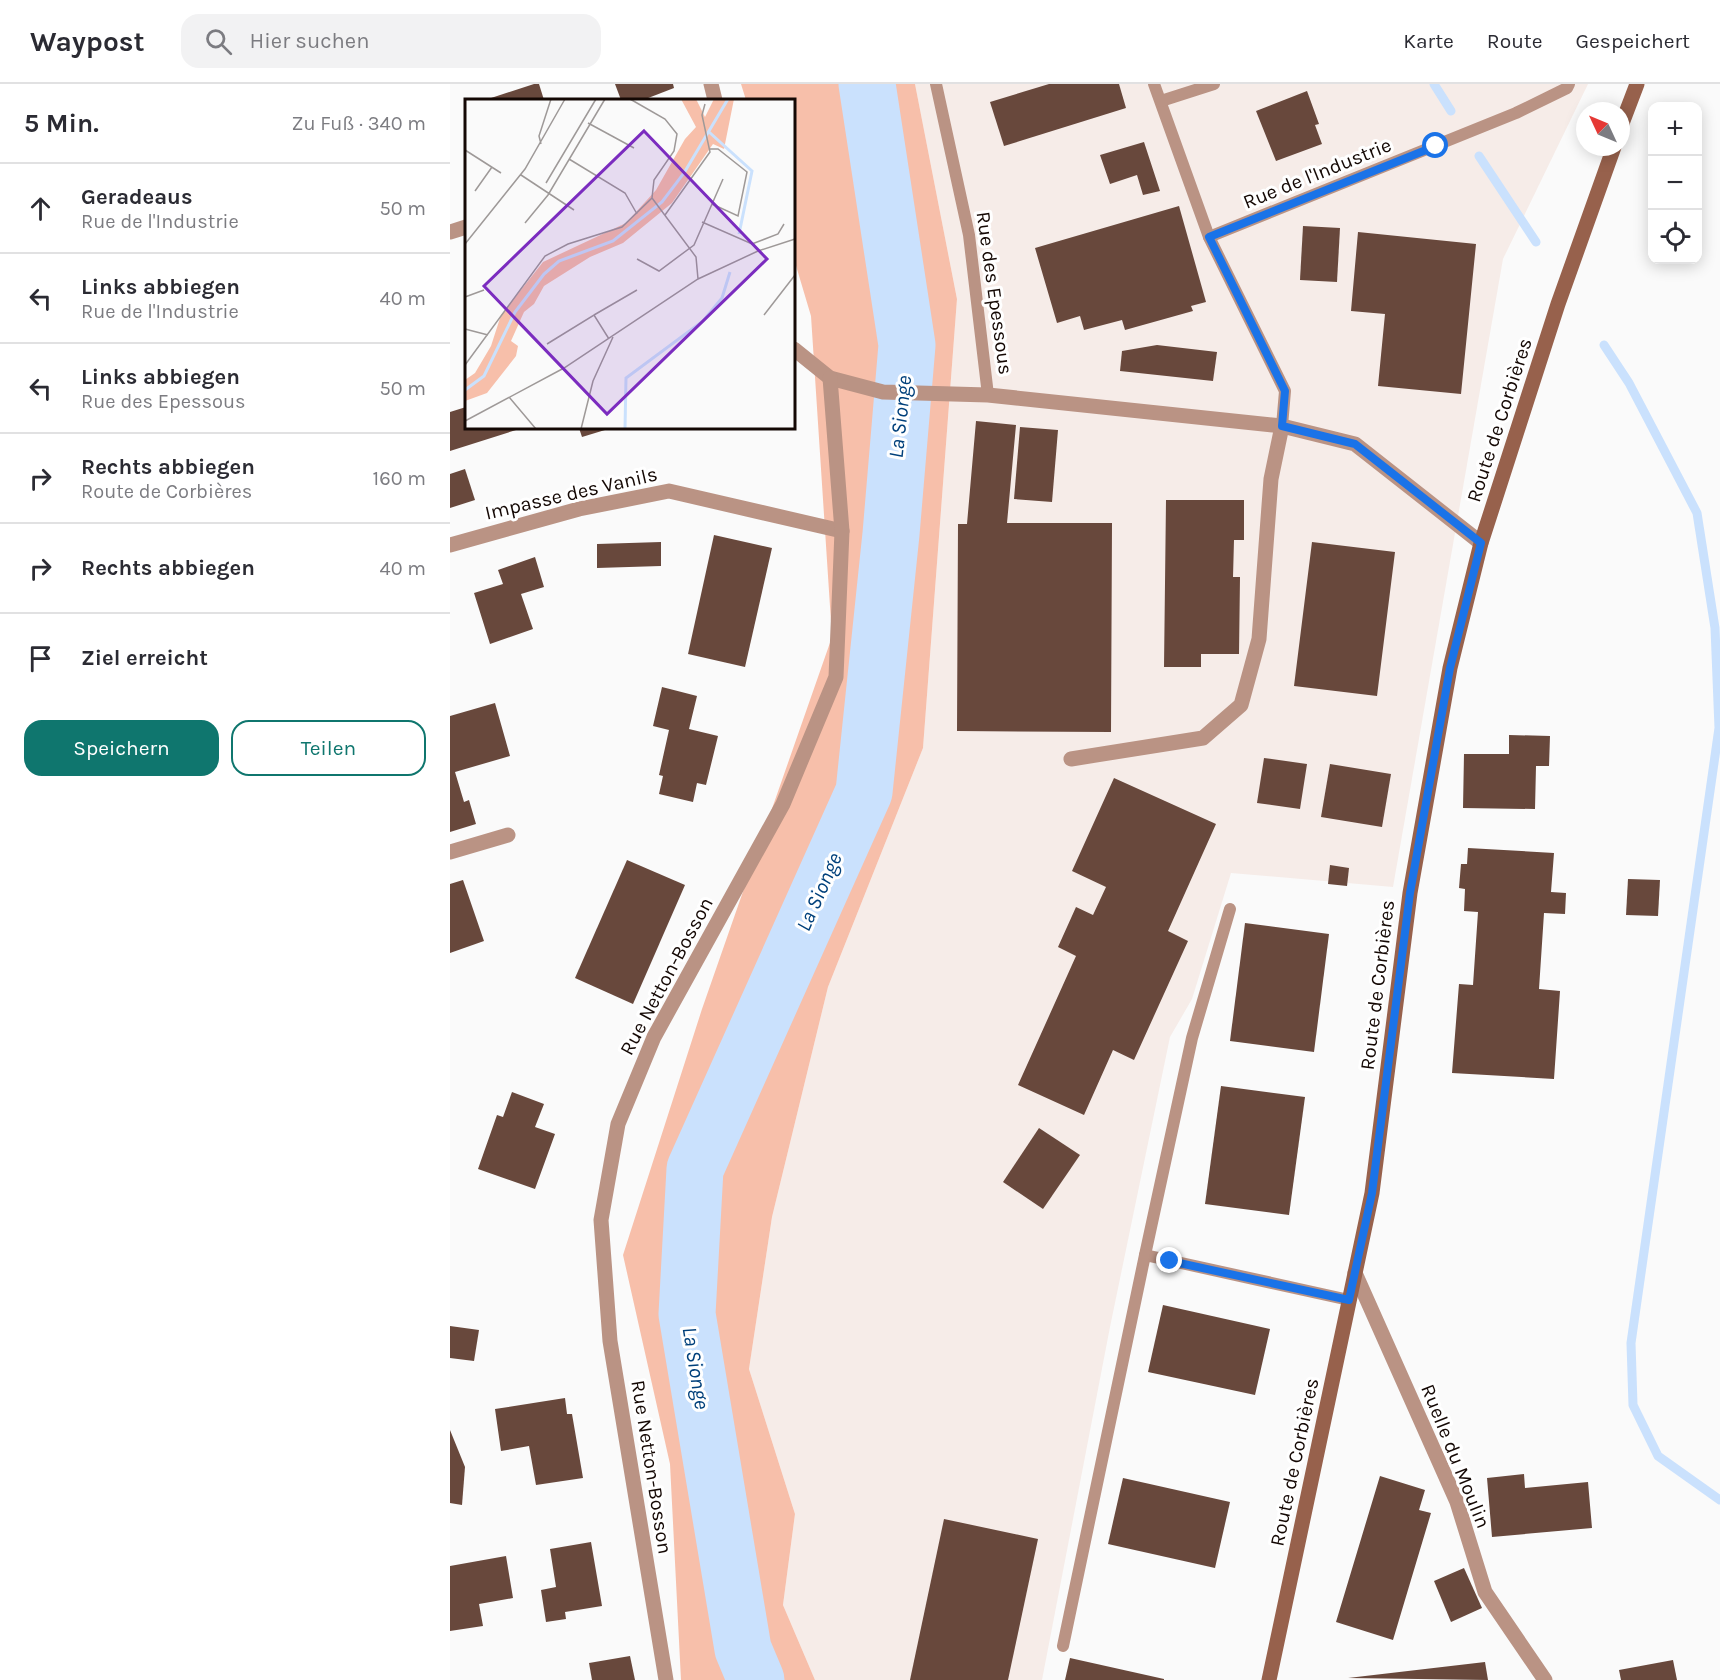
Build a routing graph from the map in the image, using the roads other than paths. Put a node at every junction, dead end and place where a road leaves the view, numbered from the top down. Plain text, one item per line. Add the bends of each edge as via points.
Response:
1 (711, 84) edge
2 (936, 84) edge
3 (1154, 84) edge
4 (1215, 84) edge
5 (1569, 84) edge
6 (1637, 84) edge
7 (715, 99) edge
8 (1161, 101) junction
9 (1630, 102) edge
10 (1611, 156) edge
11 (465, 227) edge
12 (450, 232) edge
13 (1209, 237) junction
14 (795, 350) edge
15 (830, 378) junction
16 (988, 395) junction
17 (1282, 426) junction
18 (842, 531) junction
19 (1481, 543) junction
20 (450, 545) edge
21 (1071, 759) dead end
22 (508, 835) dead end
23 (450, 852) edge
24 (1230, 909) dead end
25 (1145, 1255) junction
26 (1355, 1273) junction
27 (1349, 1300) junction
28 (1063, 1646) dead end
29 (666, 1680) edge
30 (1269, 1680) edge
31 (1545, 1680) edge

1 - 7 street
2 - 16 lane, Rue des Epessous via 969,235
3 - 8 lane
4 - 8 lane
5 - 13 lane, Rue de l'Industrie via 1516,113
6 - 9 main road
8 - 13 lane
10 - 19 main road, Route de Corbières
11 - 12 street
13 - 17 lane via 1285,391
14 - 15 street
15 - 16 street via 883,392
15 - 18 street, Rue Netton-Bosson
16 - 17 street, Rue des Epessous
17 - 19 street, Rue des Epessous via 1355,444
17 - 21 street via 1271,479 1259,639 1241,705 1203,738
18 - 20 street, Impasse des Vanils via 669,491 579,510
18 - 29 street, Rue Netton-Bosson via 836,677 783,804 654,1036 618,1124 601,1220 610,1341
19 - 26 main road, Route de Corbières via 1450,668 1410,893 1372,1193
22 - 23 street
24 - 25 lane via 1192,1038
25 - 27 lane
25 - 28 lane
26 - 27 main road, Route de Corbières
26 - 31 street, Ruelle du Moulin via 1457,1502 1485,1592
27 - 30 main road, Route de Corbières

